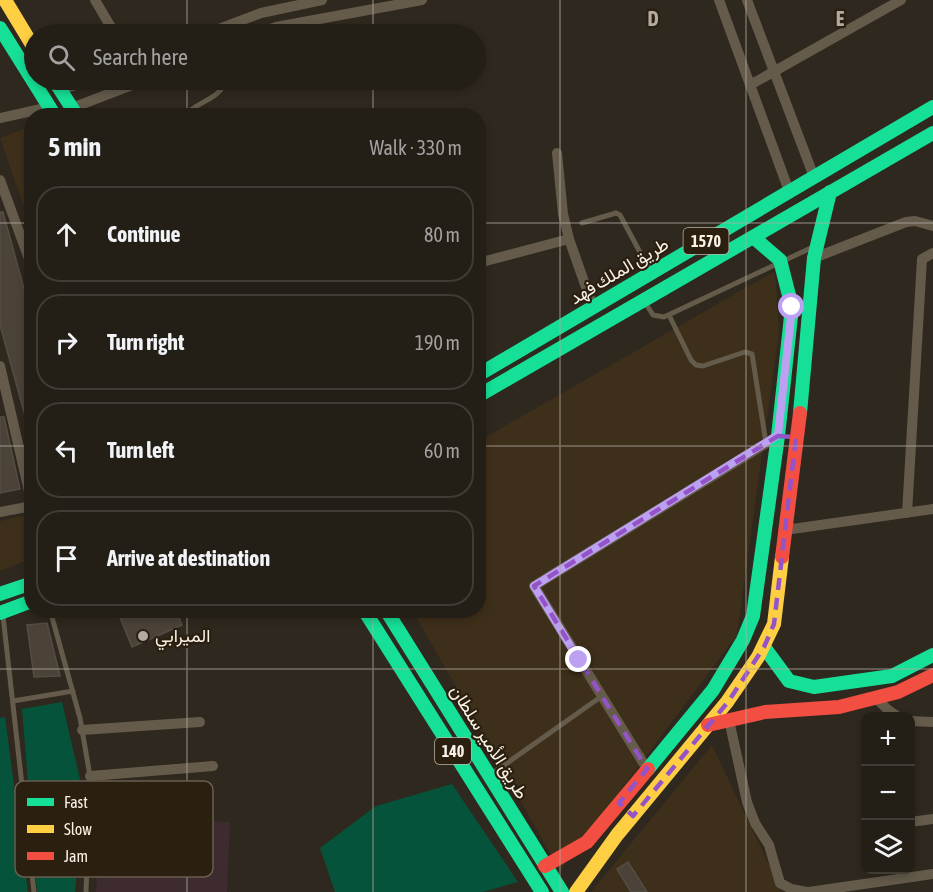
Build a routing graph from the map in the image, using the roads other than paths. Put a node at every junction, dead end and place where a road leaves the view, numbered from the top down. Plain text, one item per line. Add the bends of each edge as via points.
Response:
1 (5, 0) edge
2 (95, 0) edge
3 (322, 0) edge
4 (422, 0) edge
5 (719, 0) edge
6 (747, 0) edge
7 (901, 0) edge
8 (109, 24) edge
9 (232, 24) edge
10 (292, 24) edge
11 (0, 28) edge
12 (24, 31) edge
13 (24, 66) edge
14 (776, 71) junction
15 (750, 85) junction
16 (40, 90) edge
17 (61, 90) edge
18 (123, 90) edge
19 (221, 90) edge
20 (933, 107) edge
21 (51, 108) edge
22 (72, 108) edge
23 (84, 108) edge
24 (193, 108) edge
25 (24, 115) edge
26 (0, 118) edge
27 (933, 133) edge
28 (557, 153) dead end
29 (814, 177) junction
30 (0, 180) edge
31 (789, 191) junction
32 (830, 192) junction
33 (582, 224) dead end
34 (933, 226) edge
35 (753, 237) junction
36 (569, 238) junction
37 (24, 245) edge
38 (816, 251) junction
39 (933, 253) edge
40 (486, 261) edge
41 (780, 261) junction
42 (651, 273) junction
43 (644, 300) junction
44 (593, 307) junction
45 (669, 315) junction
46 (0, 366) edge
47 (486, 369) edge
48 (486, 391) edge
49 (5, 404) edge
50 (796, 437) junction
51 (772, 439) junction
52 (24, 475) edge
53 (24, 507) edge
54 (933, 509) edge
55 (0, 512) edge
56 (907, 513) junction
57 (785, 530) junction
58 (24, 586) edge
59 (0, 594) edge
60 (24, 604) edge
61 (1, 612) edge
62 (52, 618) edge
63 (369, 618) edge
64 (391, 618) edge
65 (764, 647) junction
66 (933, 655) edge
67 (9, 668) junction
68 (0, 670) edge
69 (933, 675) edge
70 (73, 691) junction
71 (602, 696) junction
72 (875, 697) junction
73 (13, 701) junction
74 (890, 712) edge
75 (729, 720) junction
76 (915, 721) edge
77 (200, 722) dead end
78 (933, 722) edge
79 (708, 725) junction
80 (82, 730) junction
81 (213, 766) dead end
82 (647, 769) junction
83 (489, 775) junction
84 (90, 776) junction
85 (22, 781) edge
86 (90, 781) edge
87 (619, 803) junction
88 (633, 816) junction
89 (933, 819) edge
90 (915, 821) edge
91 (545, 866) junction
92 (933, 874) edge
93 (32, 877) edge
94 (87, 877) edge
95 (34, 892) edge
96 (86, 892) edge
97 (542, 892) edge
98 (562, 892) edge
99 (576, 892) edge
100 (808, 892) edge

1 - 12 main road
2 - 8 street
3 - 9 street via 261,13
4 - 10 street
5 - 15 street
6 - 14 street
7 - 14 street
11 - 13 main road
14 - 15 street
14 - 29 street
15 - 31 street
16 - 21 main road
17 - 22 main road
18 - 23 street
19 - 24 lane
20 - 29 main road, طريق الملك فهد / 1570
25 - 26 street
27 - 32 main road, طريق الملك فهد / 1570
28 - 36 street
29 - 31 main road, طريق الملك فهد / 1570
30 - 37 street
31 - 42 main road, طريق الملك فهد / 1570
32 - 35 main road, طريق الملك فهد / 1570
32 - 38 main road
33 - 42 lane via 620,215
34 - 38 street via 906,222
35 - 41 main road
35 - 43 main road, طريق الملك فهد / 1570
36 - 40 street
36 - 44 street
38 - 41 lane
38 - 50 main road
39 - 56 street via 922,259
41 - 45 lane
41 - 51 main road via 792,307
42 - 44 main road, طريق الملك فهد / 1570
43 - 45 lane via 653,315
43 - 48 main road, طريق الملك فهد / 1570
44 - 47 main road, طريق الملك فهد / 1570
45 - 51 lane via 696,364 703,366 745,352 752,354
46 - 49 street
49 - 52 street
50 - 51 main road
50 - 57 main road
51 - 71 street via 534,586
51 - 82 main road via 753,616 713,690
53 - 55 street
54 - 56 street
56 - 57 street
57 - 65 main road via 774,624
58 - 59 main road
60 - 61 main road
61 - 67 lane
62 - 70 lane
63 - 97 main road, طريق الأمير سلطان / 140
64 - 83 main road, طريق الأمير سلطان / 140
65 - 66 main road via 789,681 814,687 892,676
65 - 79 main road
67 - 68 lane
67 - 73 lane
69 - 72 main road via 898,692
70 - 73 lane
70 - 80 lane
71 - 82 street
71 - 83 lane
72 - 74 street
72 - 75 main road via 839,706 765,711
73 - 85 lane
75 - 79 main road
75 - 100 street via 747,802 769,845 780,883
76 - 78 street
77 - 80 street
79 - 88 main road
80 - 84 lane
81 - 84 street
82 - 87 main road
83 - 91 main road, طريق الأمير سلطان / 140
84 - 86 lane
87 - 88 main road
87 - 91 main road via 587,842
88 - 99 main road
89 - 90 street
91 - 98 main road, طريق الأمير سلطان / 140
92 - 100 street
93 - 95 lane
94 - 96 lane

